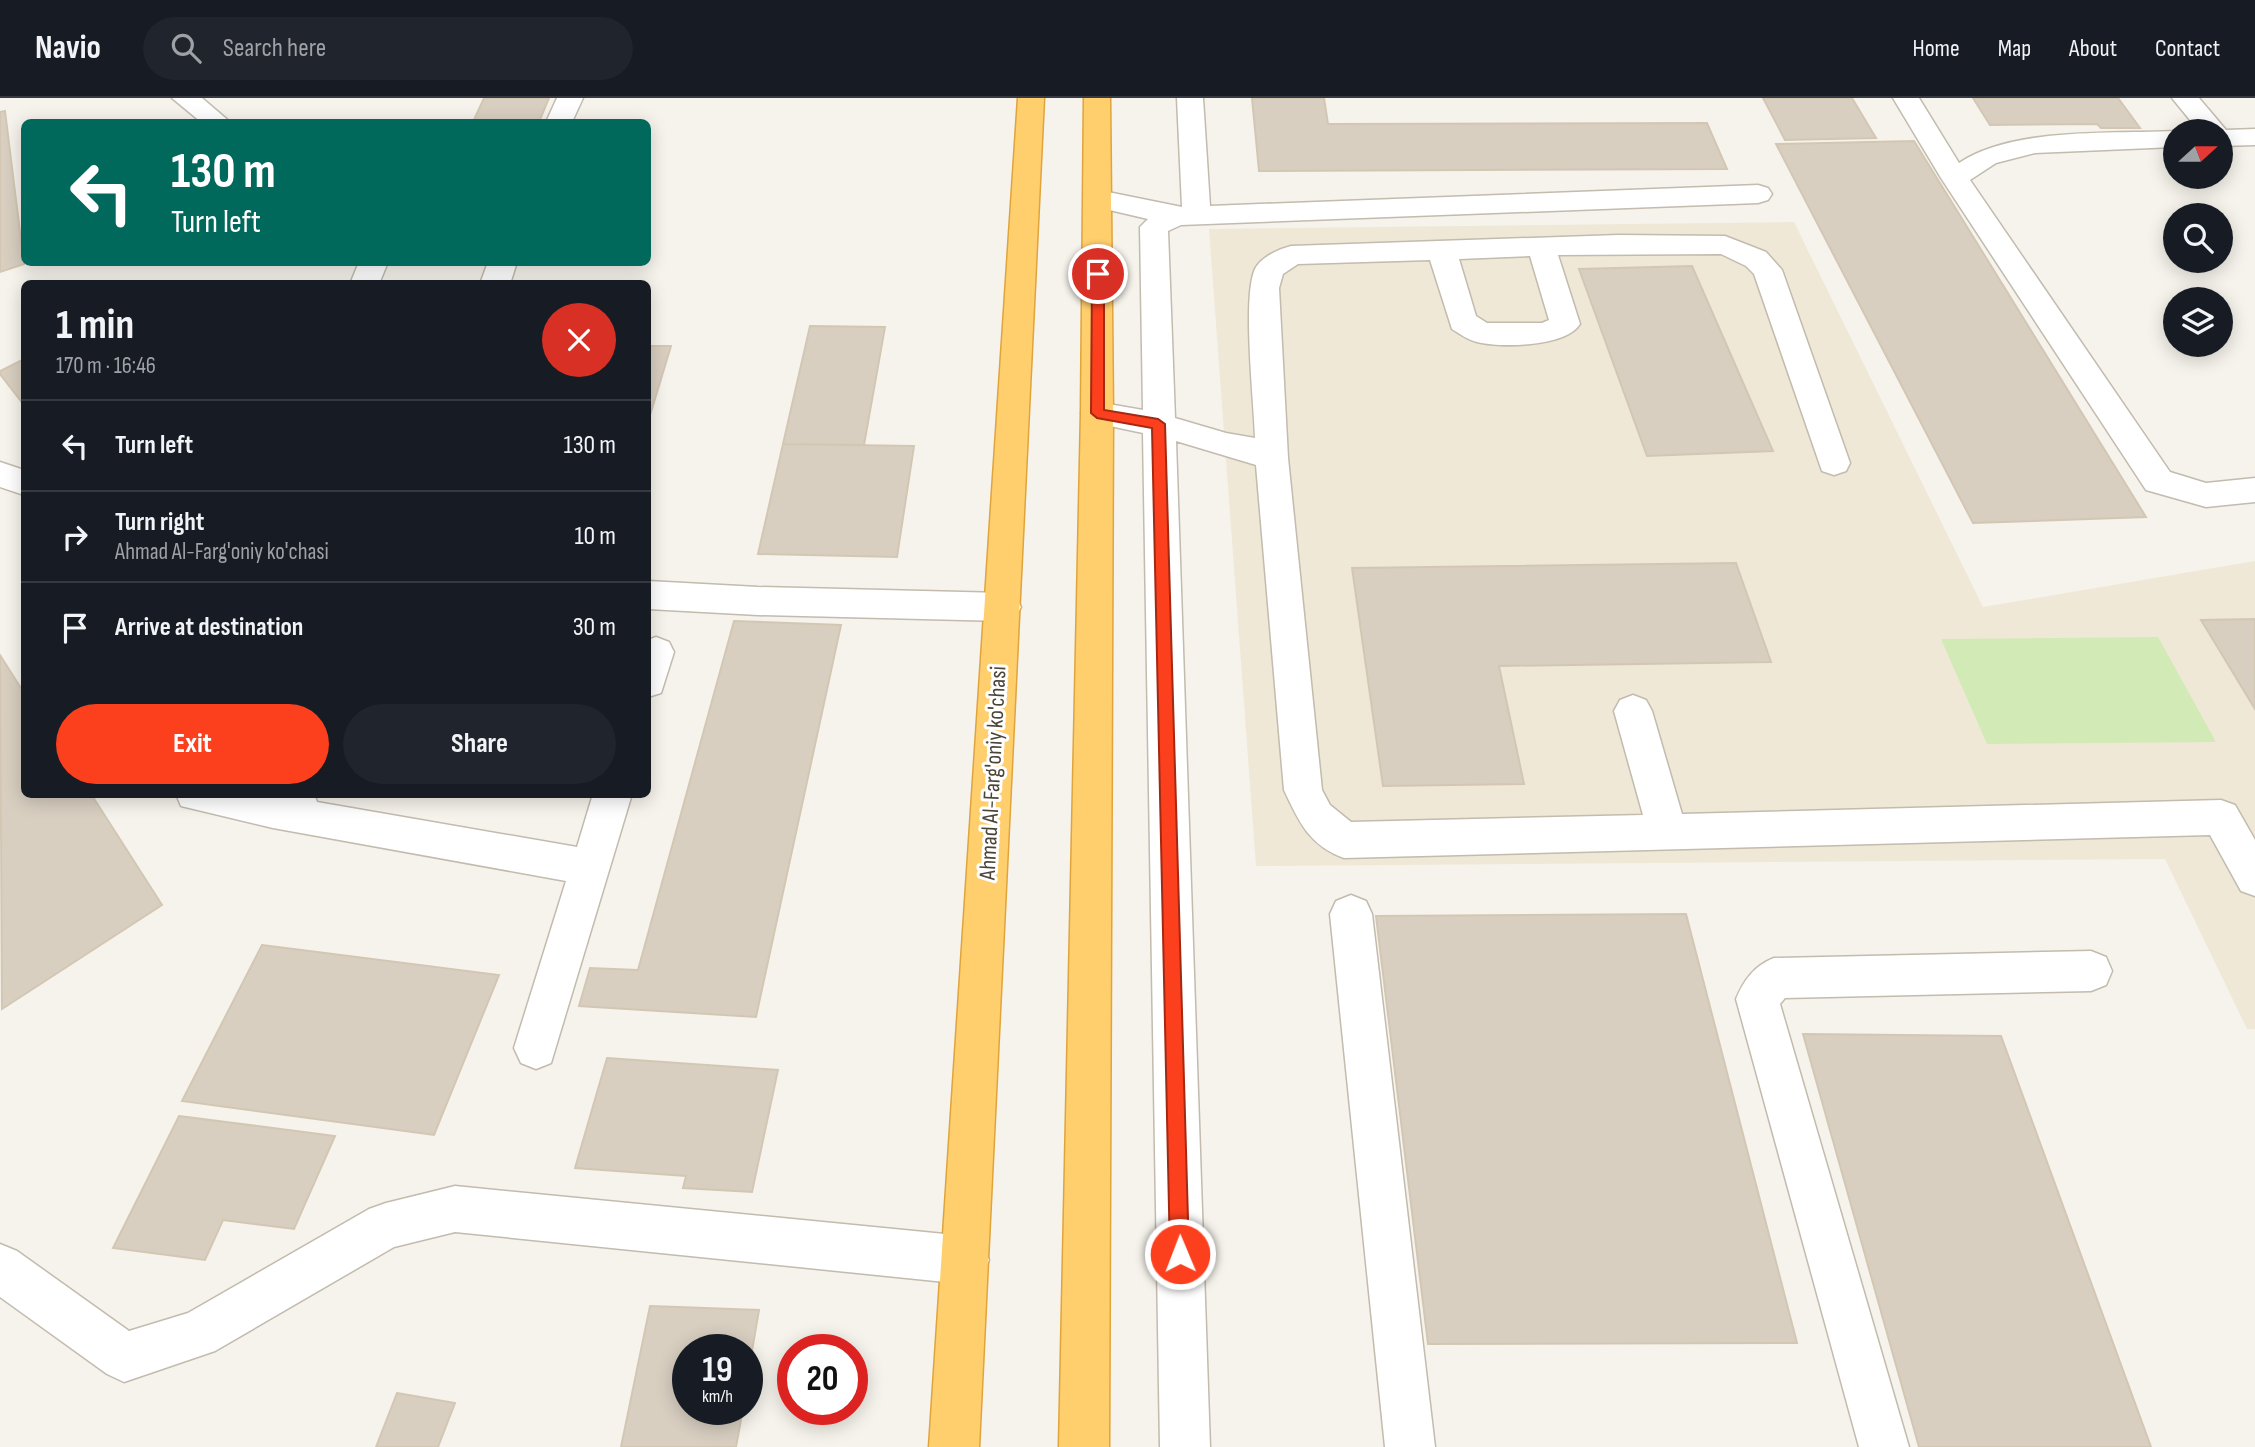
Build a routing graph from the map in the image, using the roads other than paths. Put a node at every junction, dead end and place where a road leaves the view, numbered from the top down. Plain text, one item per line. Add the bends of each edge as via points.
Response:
1 (185, 98) edge
2 (570, 98) edge
3 (1031, 98) edge
4 (1097, 98) edge
5 (1190, 98) edge
6 (1906, 98) edge
7 (2185, 98) edge
8 (211, 119) edge
9 (560, 119) edge
10 (2203, 119) edge
11 (2255, 137) edge
12 (2233, 138) edge
13 (2163, 140) edge
14 (1955, 178) junction
15 (1758, 194) dead end
16 (1098, 199) junction
17 (1186, 216) junction
18 (1541, 247) junction
19 (1442, 251) junction
20 (1097, 413) junction
21 (1158, 424) junction
22 (1272, 458) junction
23 (1834, 463) dead end
24 (0, 474) edge
25 (21, 482) edge
26 (2255, 490) edge
27 (651, 595) edge
28 (1003, 607) junction
29 (1633, 711) dead end
30 (213, 798) edge
31 (308, 798) edge
32 (612, 798) edge
33 (273, 811) junction
34 (1668, 832) junction
35 (592, 867) junction
36 (2255, 878) edge
37 (1351, 914) dead end
38 (2091, 971) dead end
39 (536, 1048) dead end
40 (965, 1260) junction
41 (0, 1268) edge
42 (954, 1447) edge
43 (1084, 1447) edge
44 (1185, 1447) edge
45 (1410, 1447) edge
46 (1884, 1447) edge

1 - 8 lane
2 - 9 lane
3 - 28 highway, Ahmad Al-Farg'oniy ko'chasi
4 - 16 highway
5 - 17 lane
6 - 14 lane
7 - 10 lane
11 - 12 lane
13 - 14 lane via 2035,145 1986,157
14 - 26 lane via 2158,481 2206,495
15 - 17 lane
16 - 17 lane
16 - 20 highway
17 - 21 lane via 1154,227
18 - 19 lane
18 - 19 lane via 1565,324 1546,333 1481,333 1463,322
18 - 23 lane via 1725,245 1756,259 1767,270
19 - 22 lane via 1291,255 1270,269 1264,288
20 - 21 lane
20 - 43 highway
21 - 22 lane
21 - 44 lane
22 - 34 lane via 1303,790 1317,817 1344,840
24 - 25 lane
27 - 28 lane
28 - 40 highway, Ahmad Al-Farg'oniy ko'chasi
29 - 34 lane
30 - 33 lane
31 - 33 lane
32 - 35 lane
33 - 35 lane
34 - 36 lane via 2221,817
35 - 39 lane
37 - 45 lane
38 - 46 lane via 1774,978 1757,999
40 - 41 lane via 455,1209 386,1226 198,1335 124,1357
40 - 42 highway, Ahmad Al-Farg'oniy ko'chasi

